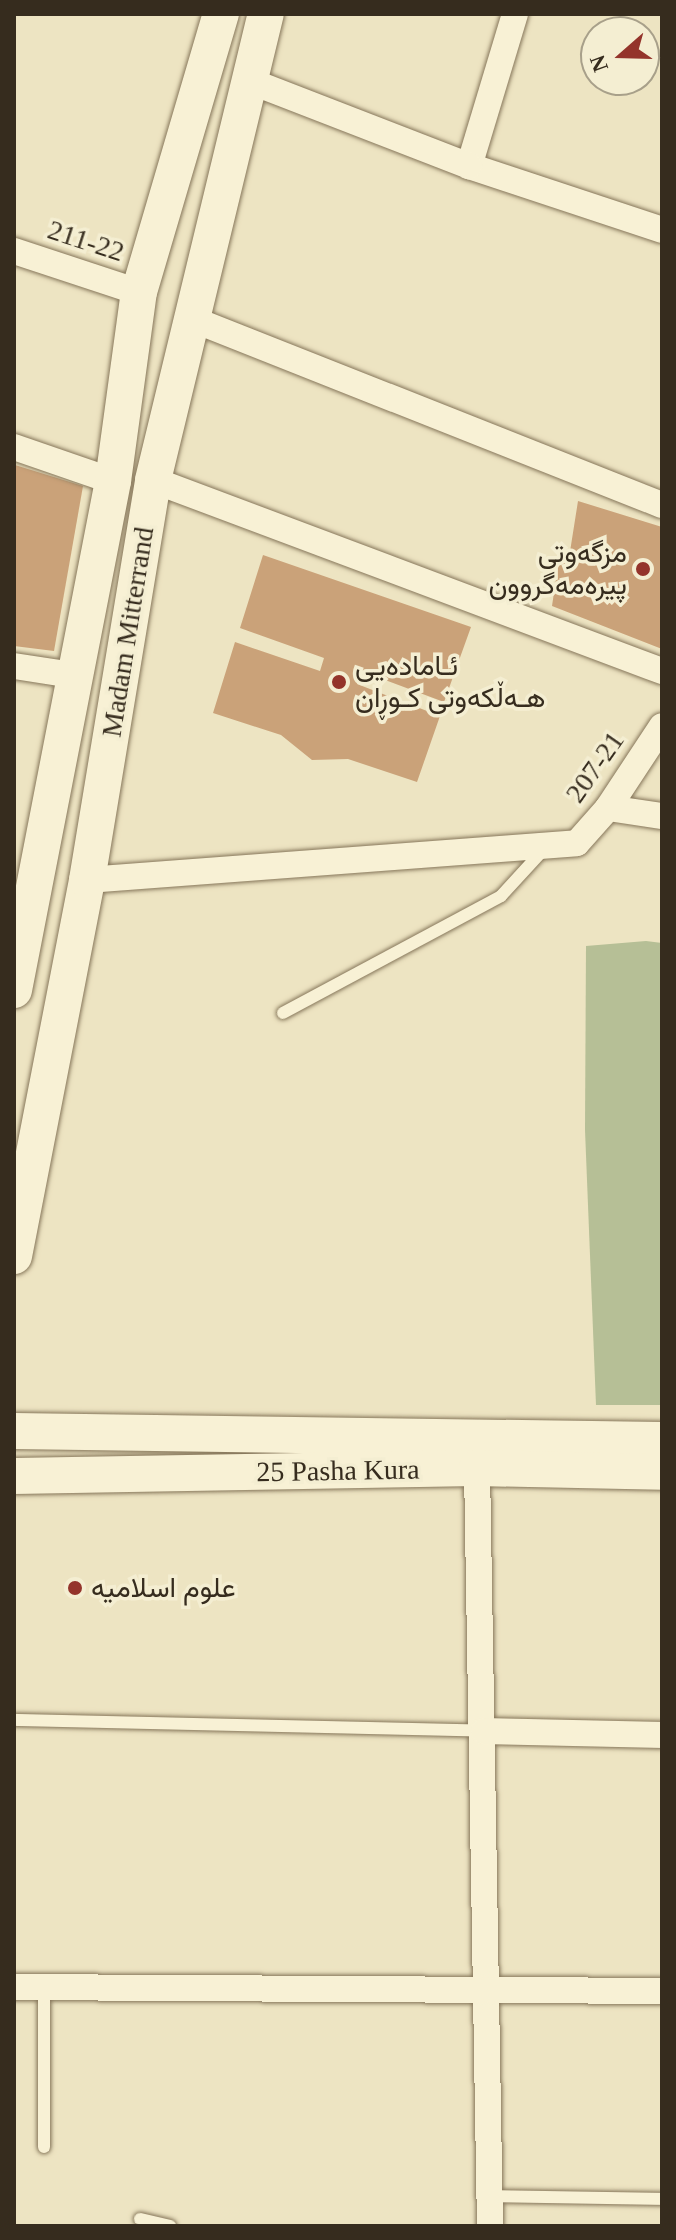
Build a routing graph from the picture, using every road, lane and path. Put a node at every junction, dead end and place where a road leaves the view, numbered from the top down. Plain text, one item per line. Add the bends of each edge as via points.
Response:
1 (221, 14) edge
2 (266, 14) edge
3 (515, 14) edge
4 (250, 81) junction
5 (469, 166) junction
6 (662, 230) edge
7 (14, 251) edge
8 (139, 292) junction
9 (192, 319) junction
10 (14, 447) edge
11 (153, 480) junction
12 (113, 481) junction
13 (662, 505) edge
14 (14, 666) edge
15 (662, 671) edge
16 (73, 675) junction
17 (662, 726) edge
18 (608, 808) junction
19 (662, 816) edge
20 (547, 846) junction
21 (26, 873) edge
22 (87, 880) junction
23 (14, 990) edge
24 (283, 1013) dead end
25 (14, 1256) edge
26 (14, 1431) edge
27 (662, 1440) edge
28 (477, 1468) junction
29 (662, 1472) edge
30 (14, 1476) edge
31 (14, 1720) edge
32 (484, 1731) junction
33 (662, 1735) edge
34 (44, 1985) junction
35 (14, 1987) edge
36 (489, 1991) junction
37 (662, 1991) edge
38 (44, 2147) dead end
39 (490, 2196) junction
40 (662, 2199) edge
41 (140, 2219) dead end
42 (170, 2226) edge
43 (490, 2226) edge

1 - 8 main road, Madam Mitterrand
2 - 4 main road, Madam Mitterrand
3 - 5 street
4 - 5 street
4 - 9 main road, Madam Mitterrand
5 - 6 street
7 - 8 street, 211-22
8 - 12 main road, Madam Mitterrand
9 - 11 main road, Madam Mitterrand
9 - 13 street
10 - 12 street
11 - 15 street
11 - 22 main road, Madam Mitterrand
12 - 16 main road, Madam Mitterrand
14 - 16 street
16 - 21 main road, Madam Mitterrand
17 - 18 street, 207-21
18 - 19 street
18 - 20 street, 207-21 via 577,843
20 - 22 street
20 - 24 lane via 501,896
21 - 23 main road, Madam Mitterrand
22 - 25 main road, Madam Mitterrand
26 - 27 main road, 25 Pasha Kura
28 - 29 main road, 25 Pasha Kura
28 - 30 main road, 25 Pasha Kura
28 - 32 street
31 - 32 lane
32 - 33 street
32 - 36 street
34 - 35 street
34 - 36 street
34 - 38 lane
36 - 37 street
36 - 39 street
39 - 40 lane
39 - 43 street
41 - 42 lane

